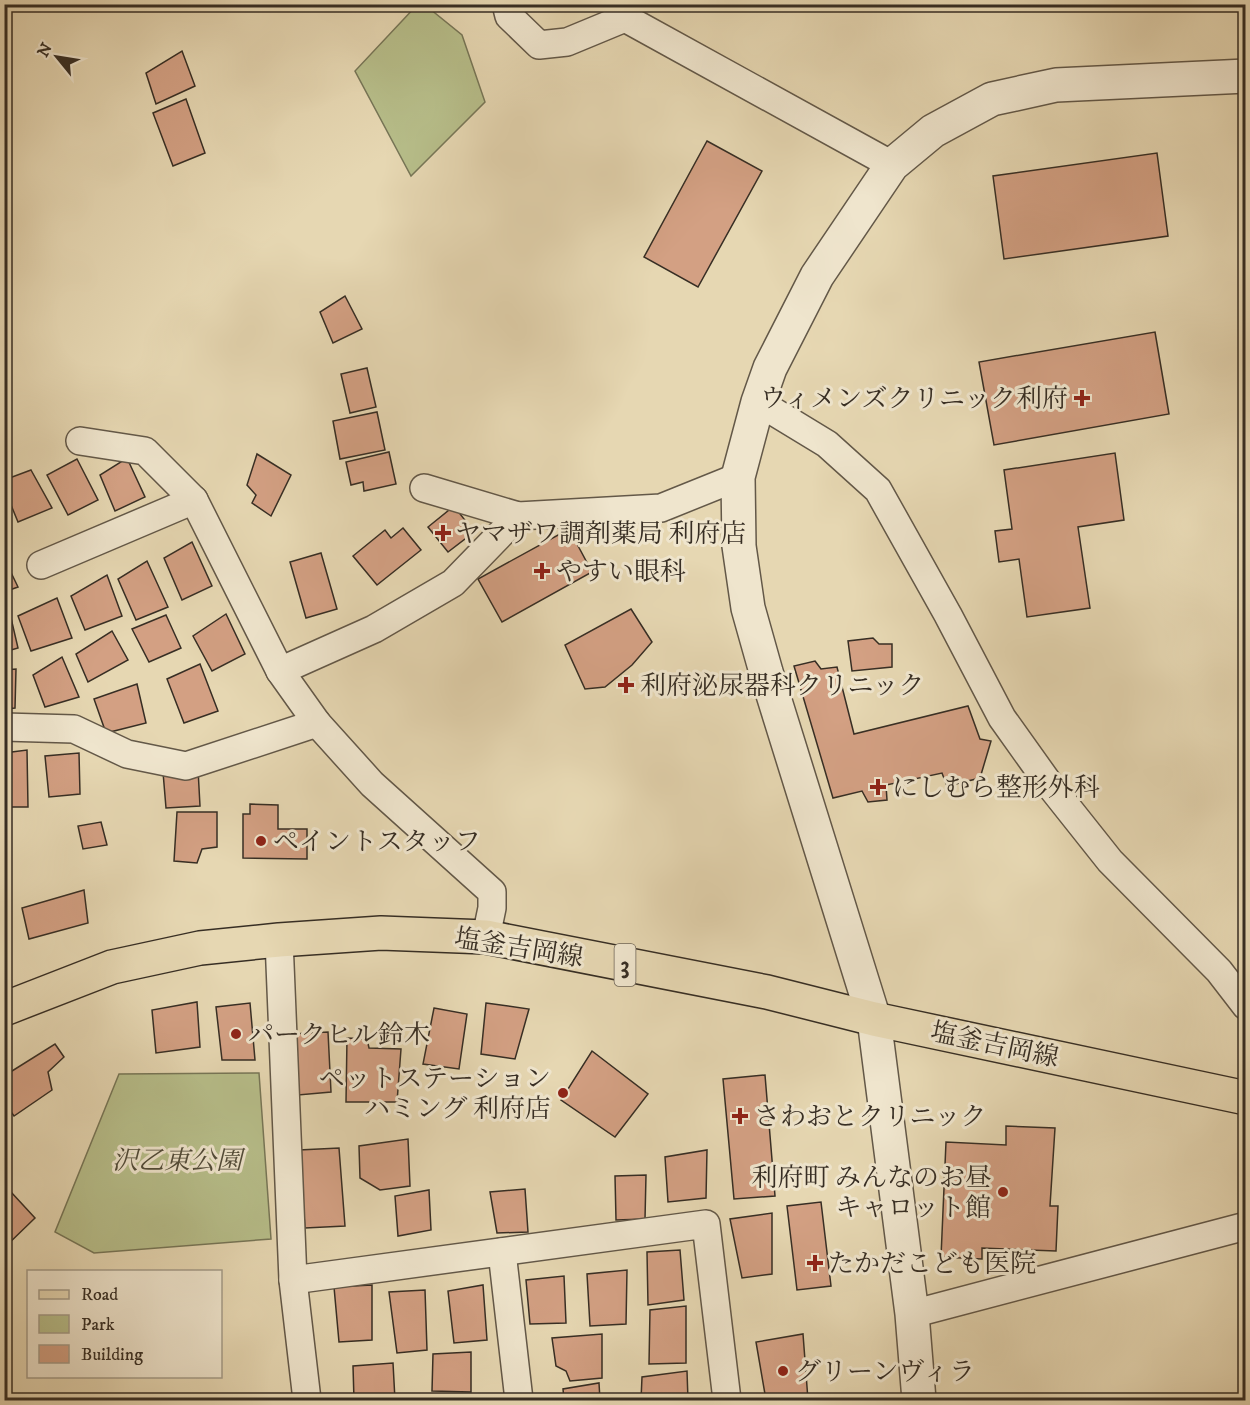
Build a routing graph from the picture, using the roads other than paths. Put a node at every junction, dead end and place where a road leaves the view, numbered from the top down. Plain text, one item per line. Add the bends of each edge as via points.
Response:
1 (506, 4) edge
2 (1245, 76) edge
3 (892, 165) junction
4 (758, 402) junction
5 (80, 441) dead end
6 (738, 477) junction
7 (424, 488) dead end
8 (194, 500) junction
9 (518, 516) junction
10 (41, 566) dead end
11 (280, 671) junction
12 (317, 723) junction
13 (4, 726) edge
14 (486, 937) junction
15 (279, 940) junction
16 (6, 1006) edge
17 (1245, 1006) edge
18 (874, 1018) junction
19 (1245, 1098) edge
20 (1245, 1226) edge
21 (502, 1252) junction
22 (293, 1280) junction
23 (912, 1314) junction
24 (307, 1401) edge
25 (519, 1401) edge
26 (728, 1401) edge
27 (919, 1401) edge

1 - 3 street via 509,16 539,45 567,42 625,18
2 - 3 street via 1056,85 992,99 933,131
3 - 4 street via 817,276 770,368
4 - 6 street
4 - 17 street via 826,444 878,490 1002,718 1110,861 1219,971
5 - 8 street via 145,451
6 - 9 street via 661,508
6 - 18 street via 739,546 748,608
7 - 9 street
8 - 10 street
8 - 11 street
9 - 11 street via 453,584 374,629
11 - 12 street
12 - 13 street via 186,766 127,754 74,729
12 - 14 street via 372,784 492,892
14 - 15 main road, 塩釜吉岡線 / 3 via 381,933
14 - 18 main road, 塩釜吉岡線 / 3 via 767,992
15 - 16 main road, 塩釜吉岡線 / 3 via 200,948 112,967
15 - 22 street
18 - 19 main road, 塩釜吉岡線 / 3
18 - 23 street
20 - 23 street
21 - 22 street
21 - 25 street
21 - 26 street via 706,1224
22 - 24 street
23 - 27 street

